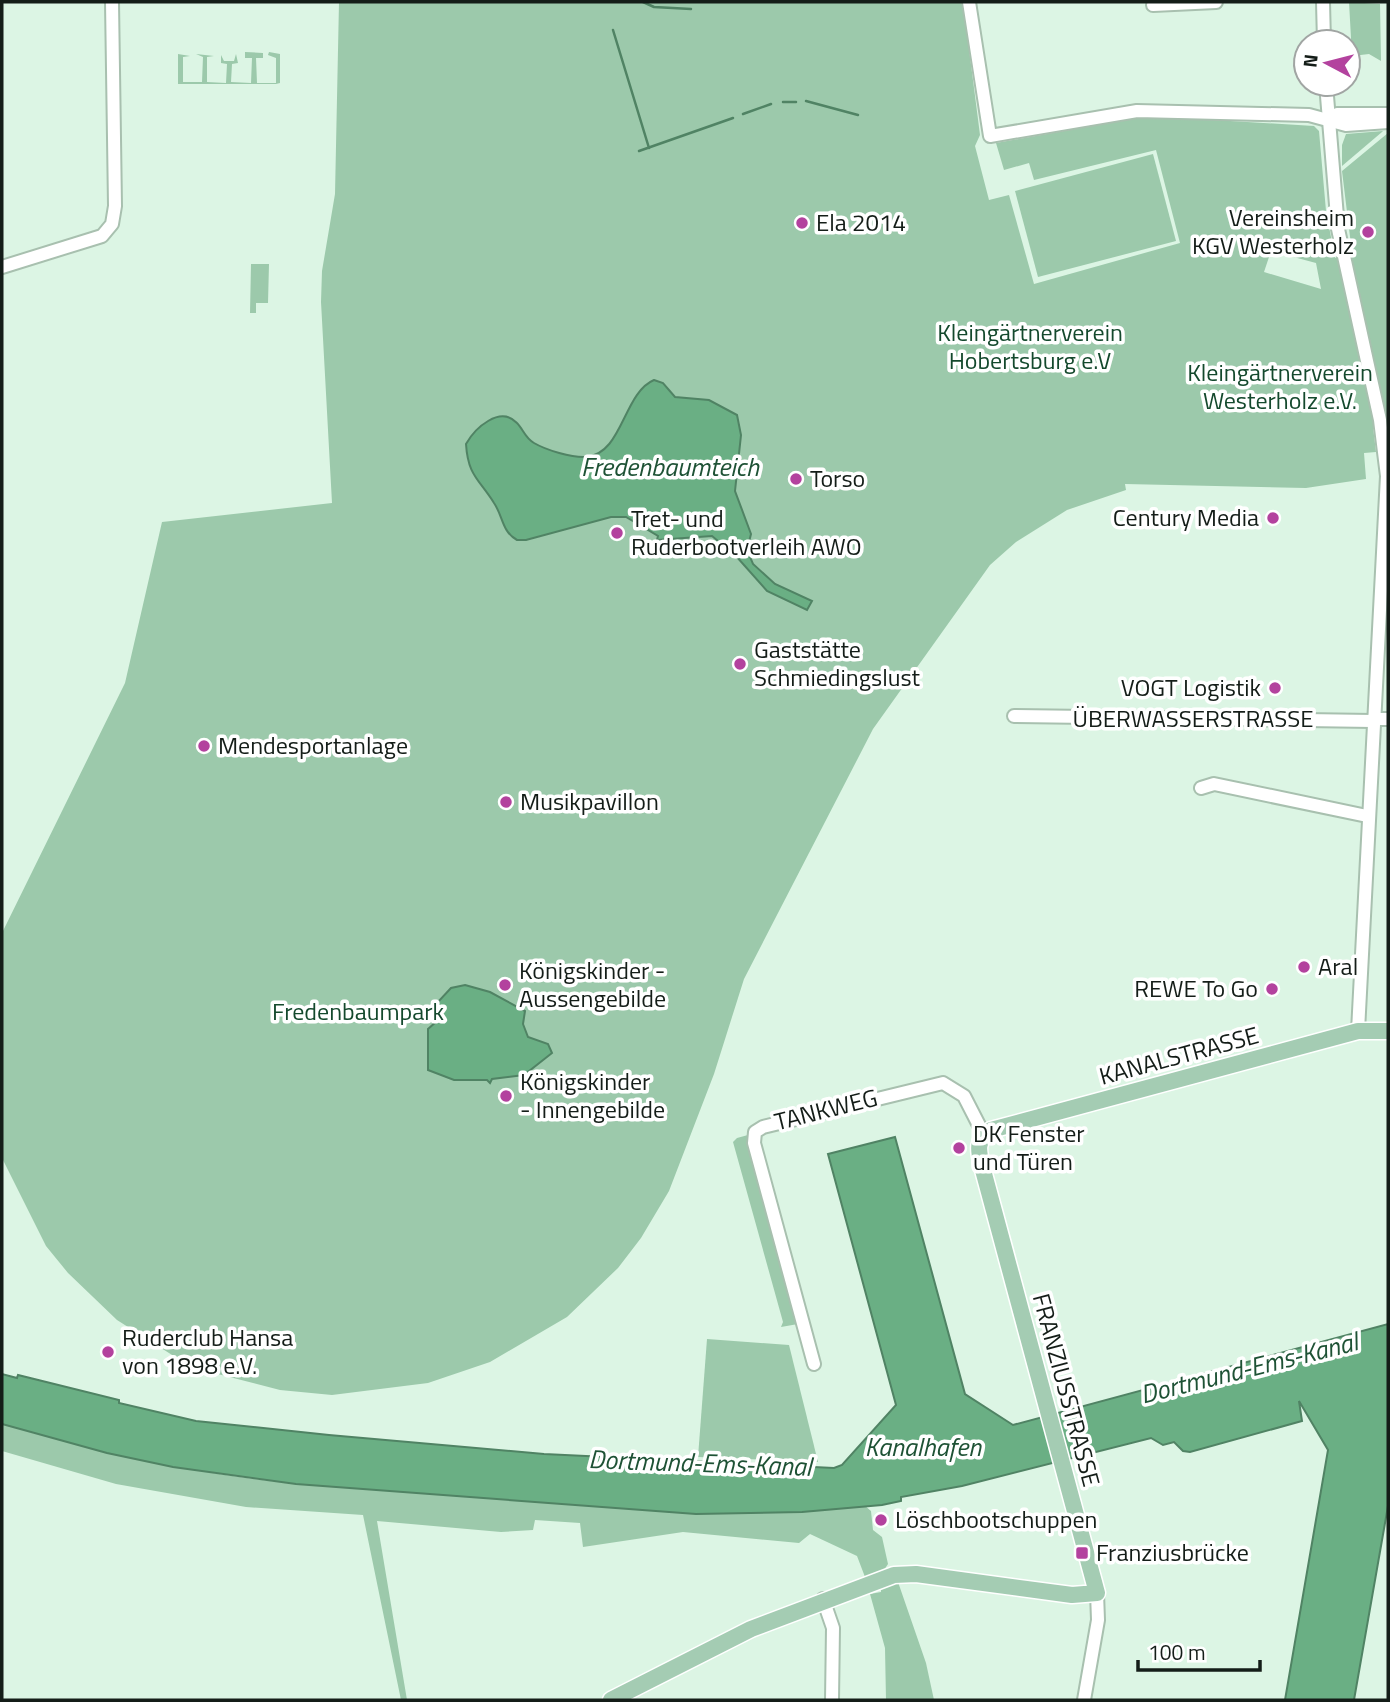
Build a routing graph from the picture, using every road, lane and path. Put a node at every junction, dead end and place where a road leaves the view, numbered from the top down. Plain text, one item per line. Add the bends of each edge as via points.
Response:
1 (112, 2) edge
2 (969, 2) edge
3 (1216, 2) edge
4 (1322, 2) edge
5 (1153, 5) dead end
6 (1323, 28) edge
7 (1327, 98) edge
8 (1388, 114) edge
9 (1329, 118) junction
10 (1388, 122) edge
11 (2, 267) edge
12 (1387, 516) edge
13 (1014, 716) dead end
14 (1388, 719) edge
15 (1373, 720) junction
16 (1200, 788) dead end
17 (1367, 816) junction
18 (1358, 1031) junction
19 (1388, 1031) edge
20 (984, 1135) junction
21 (814, 1364) dead end
22 (1097, 1593) junction
23 (823, 1600) junction
24 (611, 1700) edge
25 (832, 1700) edge
26 (1084, 1700) edge

1 - 11 street via 112,224 102,236
2 - 9 street via 990,136 1137,111
3 - 5 street
4 - 6 street
7 - 9 street
8 - 9 street
9 - 10 street via 1346,125
9 - 12 street via 1341,246 1384,447
12 - 15 street
13 - 15 street, ÜBERWASSERSTRASSE
14 - 15 street, ÜBERWASSERSTRASSE
15 - 17 street
16 - 17 street via 1214,784
17 - 18 street
18 - 19 main road, KANALSTRASSE
18 - 20 main road, KANALSTRASSE
20 - 21 street, TANKWEG via 964,1096 943,1083 755,1132 754,1143
20 - 22 main road, FRANZIUSSTRASSE via 978,1148 983,1170
22 - 23 main road via 1072,1595 901,1574
22 - 26 street, FRANZIUSSTRASSE via 1098,1620
23 - 24 main road via 751,1629
23 - 25 street via 833,1628

